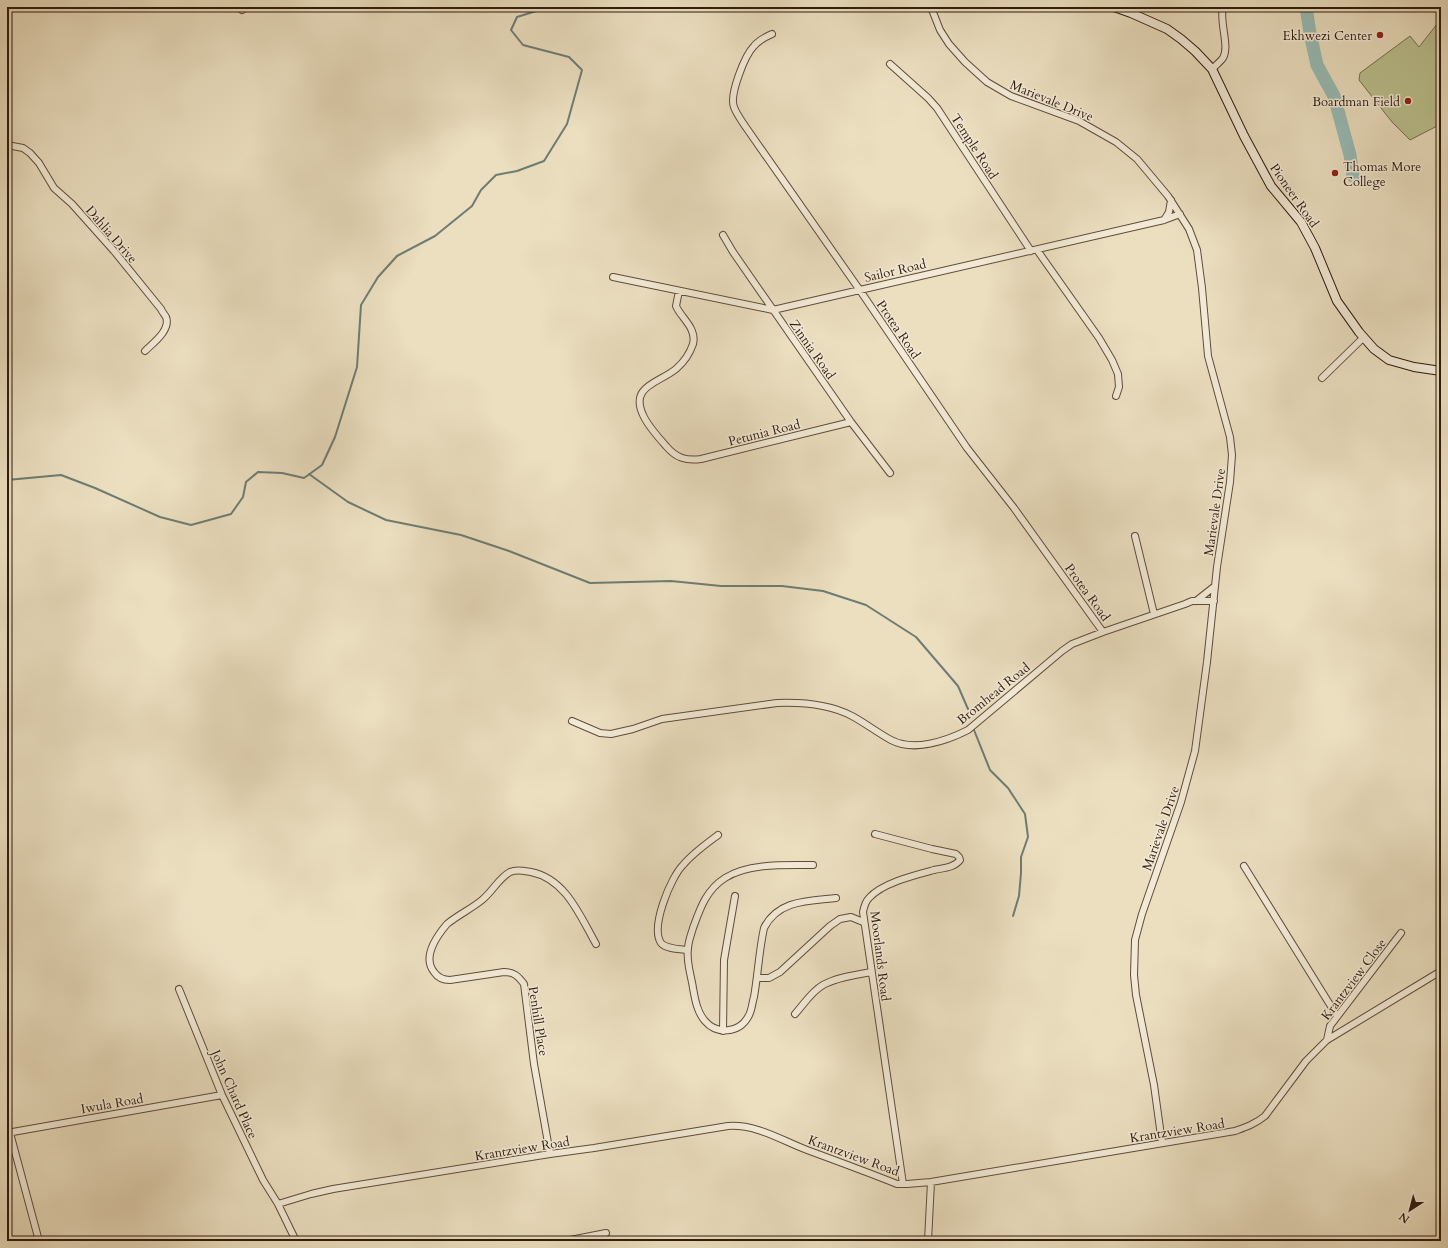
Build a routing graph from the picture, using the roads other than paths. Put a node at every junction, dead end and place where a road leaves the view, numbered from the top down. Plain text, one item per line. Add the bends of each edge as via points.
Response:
1 (931, 7) edge
2 (1114, 7) edge
3 (1223, 7) edge
4 (772, 34) dead end
5 (890, 64) dead end
6 (1212, 69) junction
7 (7, 145) edge
8 (1171, 200) junction
9 (1180, 214) junction
10 (1164, 220) junction
11 (723, 235) dead end
12 (1034, 250) junction
13 (613, 277) dead end
14 (859, 289) junction
15 (679, 291) junction
16 (773, 310) junction
17 (1364, 337) junction
18 (145, 351) dead end
19 (1441, 371) edge
20 (1322, 378) dead end
21 (1116, 396) dead end
22 (851, 422) junction
23 (890, 472) dead end
24 (1135, 536) dead end
25 (1215, 586) junction
26 (1196, 601) junction
27 (1214, 601) junction
28 (1154, 614) junction
29 (1103, 632) junction
30 (572, 720) dead end
31 (718, 834) dead end
32 (875, 834) dead end
33 (813, 865) dead end
34 (1244, 866) dead end
35 (735, 896) dead end
36 (836, 898) dead end
37 (863, 922) junction
38 (1401, 933) dead end
39 (596, 944) dead end
40 (687, 950) junction
41 (1441, 971) edge
42 (871, 972) junction
43 (757, 978) junction
44 (180, 989) dead end
45 (795, 1014) dead end
46 (1337, 1016) junction
47 (723, 1031) junction
48 (1327, 1040) junction
49 (222, 1095) junction
50 (8, 1133) edge
51 (1162, 1142) junction
52 (550, 1154) junction
53 (931, 1182) junction
54 (903, 1184) junction
55 (278, 1204) junction
56 (606, 1233) dead end
57 (39, 1241) edge
58 (296, 1241) edge
59 (565, 1241) edge
60 (928, 1241) edge

1 - 8 street, Marievale Drive via 940,30 950,44 987,82 1011,96 1079,121 1116,142 1137,159
2 - 6 main road, Pioneer Road via 1167,29 1196,51
3 - 6 street via 1224,54
4 - 14 street, Protea Road via 753,46 748,54 736,87 734,106 745,126
5 - 12 street, Temple Road via 937,108
6 - 17 main road, Pioneer Road via 1271,186 1301,222 1337,301
7 - 18 street, Dahlia Drive via 23,148 30,153 54,188 114,251 161,309 167,324 164,331
8 - 9 street, Marievale Drive
8 - 10 street via 1169,212
9 - 10 street, Sailor Road
9 - 25 street, Marievale Drive via 1189,229 1196,250 1208,356 1230,437 1232,455
10 - 12 street, Sailor Road
11 - 16 street, Zinnia Road
12 - 14 street, Sailor Road
12 - 21 street, Temple Road via 1099,338 1112,360 1118,374 1119,387
13 - 15 street, Sailor Road
14 - 16 street, Sailor Road
14 - 29 street, Protea Road via 967,448 1014,508
15 - 16 street, Sailor Road
15 - 22 street, Petunia Road via 676,306 693,332 690,350 684,362 645,388 640,396 643,416 674,455 683,459 701,459
16 - 22 street, Zinnia Road
17 - 19 main road, Pioneer Road via 1374,349 1389,360
17 - 20 street
22 - 23 street, Zinnia Road
24 - 28 street
25 - 26 street
25 - 27 street, Marievale Drive
26 - 27 street, Bromhead Road
26 - 28 street, Bromhead Road
27 - 51 street, Marievale Drive via 1195,751 1181,802 1135,940 1136,995 1154,1085
28 - 29 street, Bromhead Road
29 - 30 street, Bromhead Road via 1062,650 968,730 930,743 914,745 893,741 852,716 818,705 796,702 662,719 611,734 600,733
31 - 40 street via 682,865 666,894 659,923 660,941 667,947
32 - 37 street, Moorlands Road via 956,854 960,860 954,865 886,886 875,893 864,904
33 - 40 street via 776,865 746,870 725,878 702,904
34 - 46 street
35 - 47 street via 724,960
36 - 43 street via 800,901 774,914 764,928
37 - 42 street, Moorlands Road
37 - 43 street via 852,917 840,919 780,972 769,978
38 - 46 street, Krantzview Close
39 - 52 street, Penhill Place via 570,898 559,886 537,874 515,871 508,873 481,901 447,924 428,956 432,971 443,980 510,972 516,974 524,984 534,1064
40 - 47 street via 699,1013 709,1026
41 - 48 street, Krantzview Road
42 - 45 street via 822,985
42 - 54 street, Moorlands Road
43 - 47 street via 749,1017 738,1028
44 - 49 street, John Chard Place
46 - 48 street, Krantzview Close via 1330,1026
48 - 51 street, Krantzview Road via 1306,1061 1265,1116 1257,1122 1235,1131
49 - 50 street, Iwula Road
49 - 55 street, John Chard Place via 263,1180
50 - 57 street
51 - 53 street, Krantzview Road
52 - 54 street, Krantzview Road via 736,1125 758,1129 897,1184
52 - 55 street, Krantzview Road via 333,1189
53 - 54 street, Krantzview Road
53 - 60 street
55 - 58 street, John Chard Place
56 - 59 street

